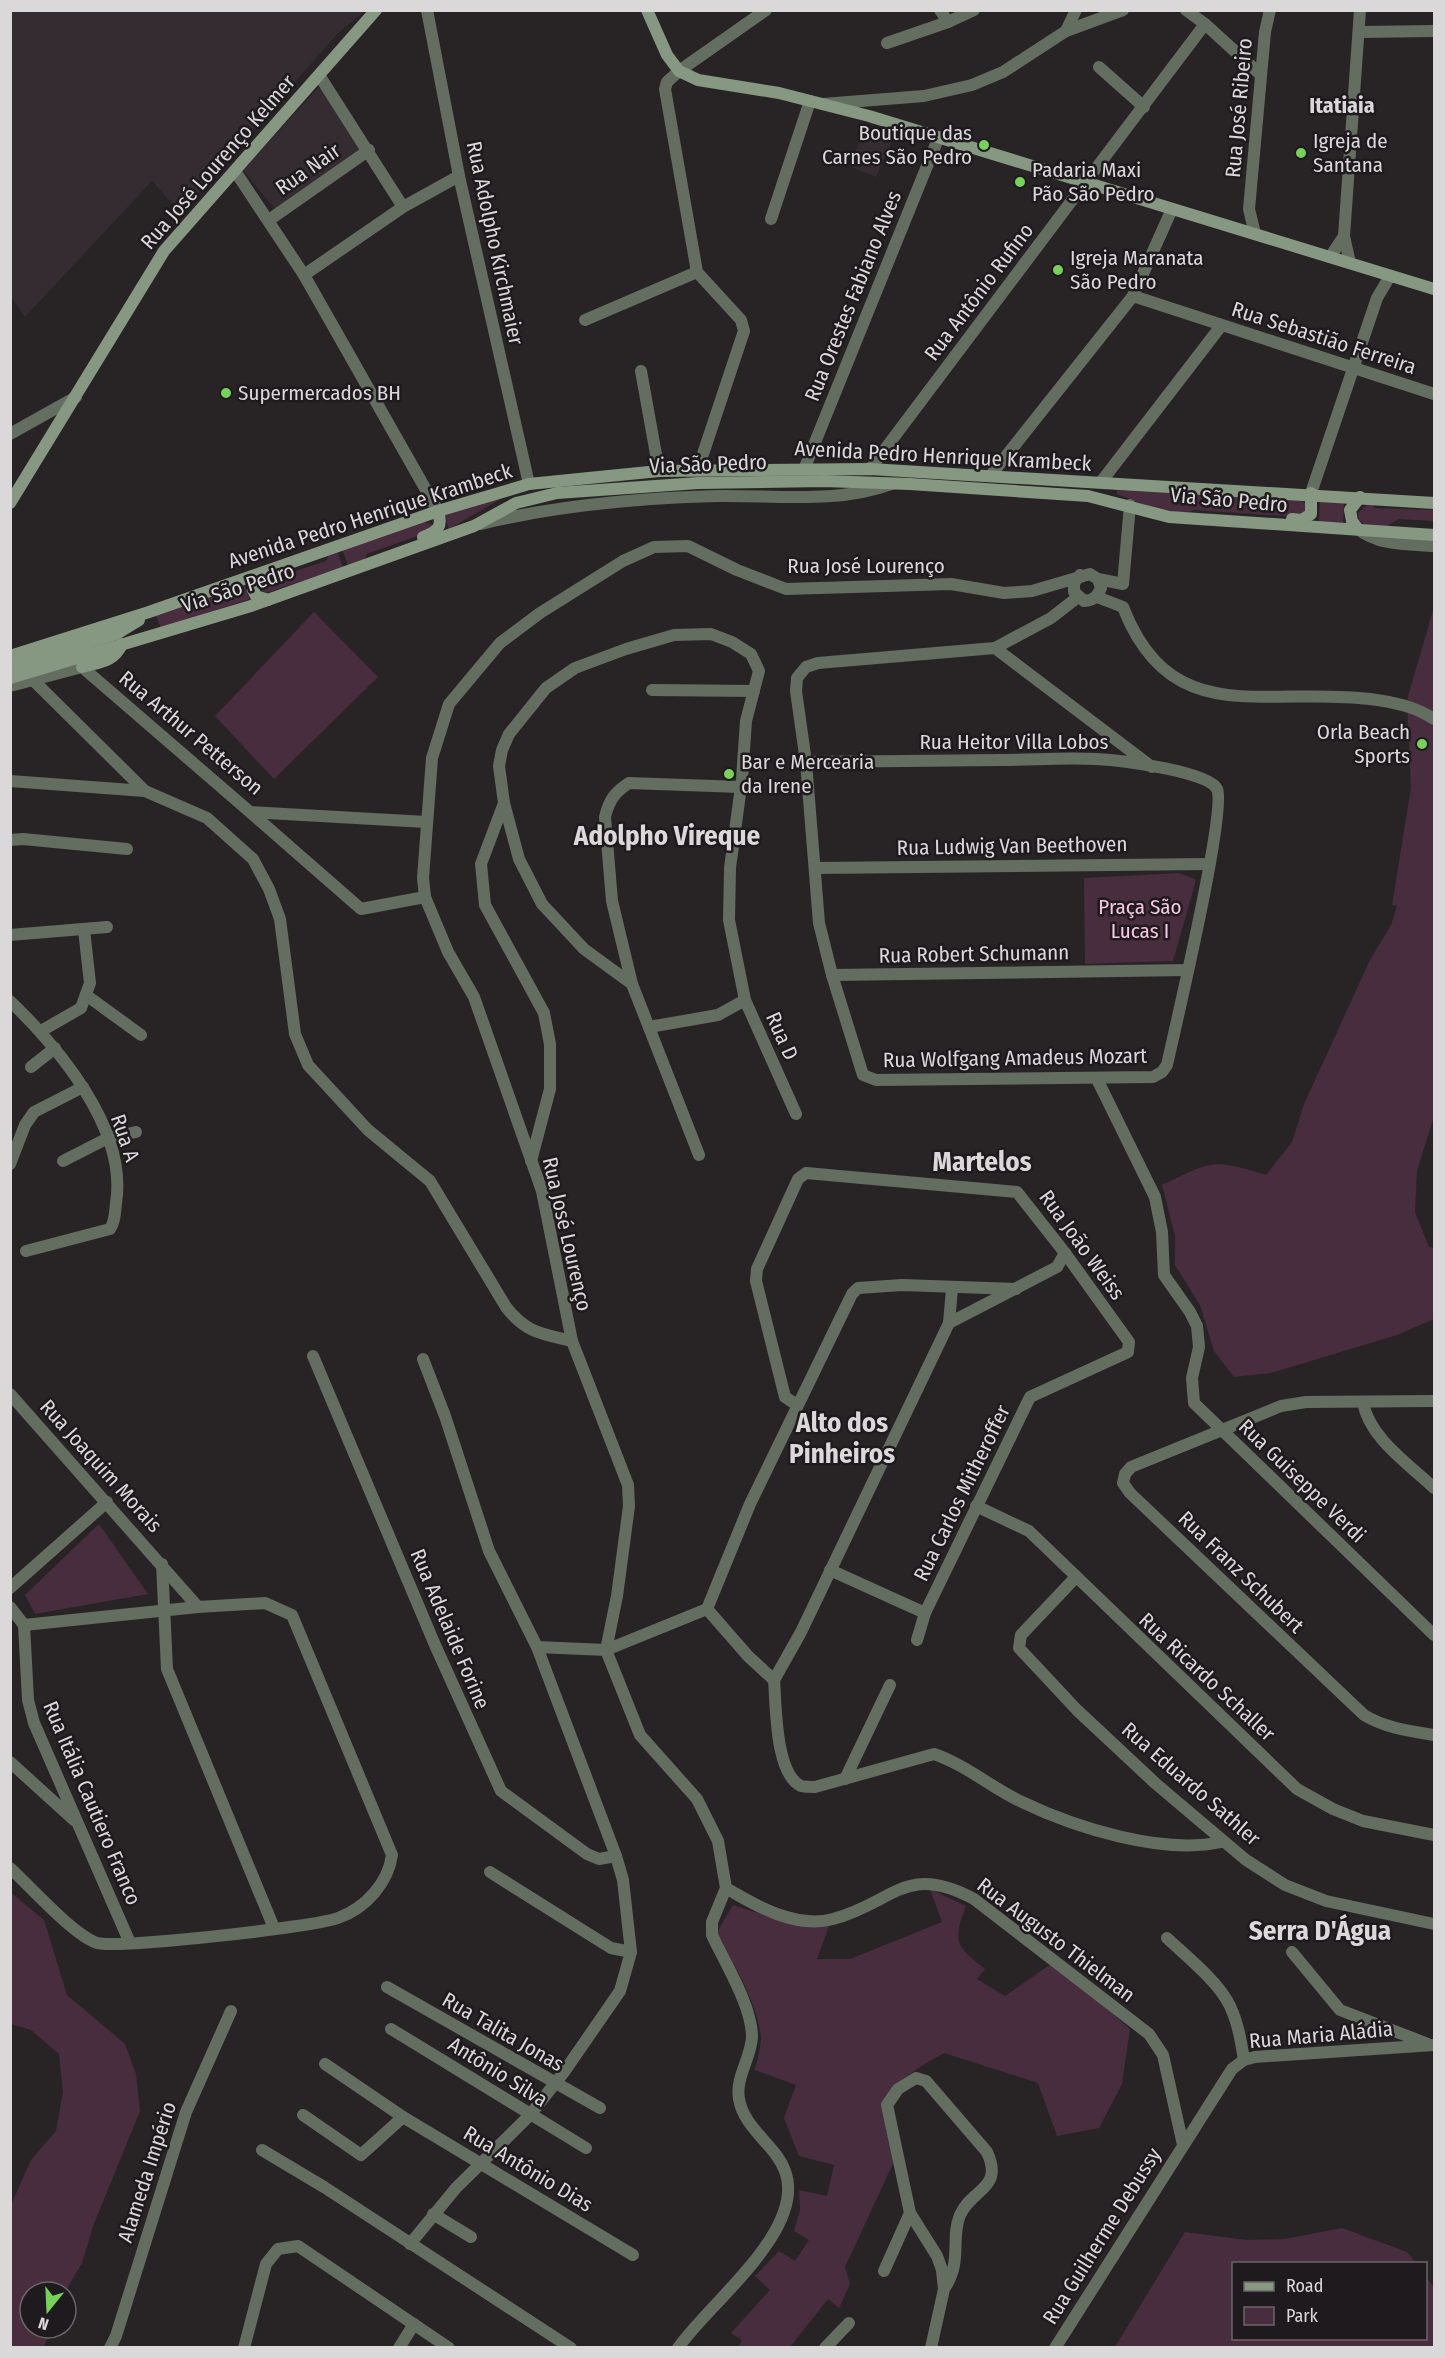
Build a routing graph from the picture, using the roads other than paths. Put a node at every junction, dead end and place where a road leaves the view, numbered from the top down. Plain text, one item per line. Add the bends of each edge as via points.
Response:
1 (376, 10) edge
2 (427, 10) edge
3 (647, 10) edge
4 (766, 10) edge
5 (940, 10) edge
6 (974, 10) edge
7 (1076, 10) edge
8 (1123, 10) edge
9 (1186, 10) edge
10 (1270, 10) edge
11 (1360, 10) edge
12 (948, 22) junction
13 (1205, 24) junction
14 (1066, 31) junction
15 (1434, 31) edge
16 (1360, 32) junction
17 (887, 42) dead end
18 (1099, 66) dead end
19 (679, 70) junction
20 (319, 75) junction
21 (1261, 75) junction
22 (810, 101) junction
23 (823, 104) junction
24 (1144, 107) junction
25 (938, 139) junction
26 (369, 150) junction
27 (235, 171) junction
28 (459, 176) junction
29 (1085, 183) junction
30 (403, 207) junction
31 (1172, 209) junction
32 (1249, 209) junction
33 (269, 219) junction
34 (771, 219) dead end
35 (1235, 228) junction
36 (1255, 234) junction
37 (1344, 236) junction
38 (1330, 257) junction
39 (1350, 264) junction
40 (697, 272) junction
41 (1375, 272) junction
42 (304, 275) junction
43 (1390, 276) junction
44 (1433, 287) edge
45 (1133, 296) junction
46 (1377, 298) junction
47 (585, 320) dead end
48 (1221, 326) junction
49 (1353, 368) junction
50 (641, 371) dead end
51 (1434, 394) edge
52 (76, 397) junction
53 (10, 434) edge
54 (805, 467) junction
55 (870, 468) junction
56 (698, 469) junction
57 (659, 471) junction
58 (991, 475) junction
59 (1101, 483) junction
60 (529, 484) junction
61 (1311, 493) junction
62 (1359, 497) junction
63 (10, 503) edge
64 (1434, 503) edge
65 (1130, 505) junction
66 (438, 511) junction
67 (1190, 518) junction
68 (1358, 529) junction
69 (1434, 535) edge
70 (1434, 546) edge
71 (324, 551) junction
72 (367, 564) junction
73 (1080, 575) junction
74 (1098, 579) junction
75 (1123, 584) junction
76 (1046, 586) junction
77 (1076, 595) junction
78 (1097, 597) junction
79 (268, 600) junction
80 (1123, 607) junction
81 (149, 612) junction
82 (122, 644) junction
83 (995, 648) junction
84 (10, 656) edge
85 (10, 667) edge
86 (82, 667) junction
87 (10, 678) edge
88 (34, 681) junction
89 (10, 686) edge
90 (652, 690) dead end
91 (754, 691) junction
92 (1434, 719) edge
93 (806, 762) junction
94 (1152, 767) junction
95 (10, 781) edge
96 (741, 787) junction
97 (1217, 789) joint
98 (145, 791) junction
99 (504, 803) junction
100 (250, 812) junction
101 (426, 822) junction
102 (10, 840) edge
103 (127, 849) dead end
104 (1209, 864) junction
105 (815, 868) junction
106 (425, 897) junction
107 (107, 927) dead end
108 (84, 930) junction
109 (10, 934) edge
110 (1188, 970) junction
111 (832, 975) junction
112 (632, 984) junction
113 (86, 995) junction
114 (745, 1000) junction
115 (10, 1001) edge
116 (649, 1027) junction
117 (41, 1031) junction
118 (141, 1035) dead end
119 (55, 1048) junction
120 (31, 1067) dead end
121 (1097, 1079) junction
122 (83, 1087) junction
123 (796, 1114) dead end
124 (136, 1131) dead end
125 (108, 1138) junction
126 (699, 1155) dead end
127 (63, 1161) dead end
128 (531, 1161) junction
129 (10, 1164) edge
130 (26, 1251) dead end
131 (1065, 1253) junction
132 (952, 1289) junction
133 (983, 1289) junction
134 (1016, 1289) junction
135 (983, 1304) junction
136 (949, 1323) junction
137 (572, 1341) junction
138 (1128, 1352) joint
139 (313, 1356) dead end
140 (423, 1359) dead end
141 (10, 1394) edge
142 (1434, 1401) edge
143 (1364, 1402) junction
144 (797, 1405) junction
145 (1221, 1430) junction
146 (1434, 1488) edge
147 (106, 1502) junction
148 (976, 1506) junction
149 (162, 1564) junction
150 (830, 1570) junction
151 (1076, 1577) junction
152 (10, 1588) edge
153 (198, 1607) junction
154 (10, 1608) edge
155 (707, 1609) junction
156 (163, 1612) junction
157 (926, 1613) junction
158 (24, 1625) junction
159 (1434, 1635) edge
160 (917, 1640) dead end
161 (537, 1647) junction
162 (606, 1650) junction
163 (774, 1680) junction
164 (891, 1685) dead end
165 (1434, 1735) edge
166 (10, 1762) edge
167 (846, 1779) junction
168 (78, 1824) junction
169 (1434, 1835) edge
170 (1221, 1842) junction
171 (616, 1856) junction
172 (10, 1868) edge
173 (490, 1872) dead end
174 (726, 1888) junction
175 (1434, 1924) edge
176 (274, 1928) junction
177 (1167, 1938) dead end
178 (130, 1943) junction
179 (631, 1952) junction
180 (1292, 1952) dead end
181 (387, 1988) dead end
182 (231, 2011) dead end
183 (391, 2029) dead end
184 (1433, 2045) edge
185 (1244, 2060) junction
186 (325, 2064) dead end
187 (555, 2084) junction
188 (600, 2108) dead end
189 (303, 2115) dead end
190 (530, 2115) junction
191 (404, 2117) junction
192 (1183, 2145) junction
193 (586, 2148) dead end
194 (262, 2150) dead end
195 (480, 2163) junction
196 (910, 2213) junction
197 (433, 2214) junction
198 (471, 2237) dead end
199 (410, 2244) junction
200 (633, 2255) dead end
201 (884, 2271) dead end
202 (944, 2289) junction
203 (849, 2323) dead end
204 (414, 2324) junction
205 (110, 2348) edge
206 (244, 2348) edge
207 (399, 2348) edge
208 (449, 2348) edge
209 (571, 2348) edge
210 (678, 2348) edge
211 (825, 2348) edge
212 (931, 2348) edge
213 (1055, 2348) edge

1 - 20 main road, Rua José Lourenço Kelmer
2 - 28 street, Rua Adolpho Kirchmaier
3 - 19 main road via 667,55
4 - 19 street
5 - 12 street
6 - 12 street
7 - 14 street
8 - 14 street
9 - 13 street
10 - 21 street, Rua José Ribeiro
11 - 16 street
12 - 17 street
13 - 21 street
13 - 24 street, Rua Antônio Rufino
14 - 23 street via 1003,72 972,85 924,96
15 - 16 street
16 - 37 street
18 - 24 street
19 - 22 main road via 699,80
19 - 40 street via 667,81 665,89
20 - 26 street
20 - 27 main road, Rua José Lourenço Kelmer
21 - 32 street, Rua José Ribeiro
22 - 23 main road
22 - 34 street
23 - 25 main road
24 - 29 street, Rua Antônio Rufino
25 - 29 main road
25 - 54 street, Rua Orestes Fabiano Alves
26 - 30 street
26 - 33 street, Rua Nair
27 - 33 street
27 - 52 main road, Rua José Lourenço Kelmer via 164,251
28 - 30 street
28 - 60 street, Rua Adolpho Kirchmaier
29 - 31 main road
29 - 55 street, Rua Antônio Rufino
30 - 42 street
31 - 35 main road
31 - 45 street
32 - 35 street, Rua José Ribeiro
32 - 36 street, Rua José Ribeiro
33 - 42 street
35 - 36 main road
36 - 38 main road
37 - 38 street
37 - 39 street
38 - 39 main road
39 - 41 main road
40 - 47 street
40 - 56 street via 741,320 744,331
41 - 43 main road
41 - 46 street
42 - 66 street
43 - 44 main road
43 - 46 street
45 - 48 street, Rua Sebastião Ferreira
45 - 58 street
46 - 49 street
48 - 49 street, Rua Sebastião Ferreira
48 - 59 street
49 - 51 street, Rua Sebastião Ferreira
49 - 61 street
50 - 57 street
52 - 53 street
52 - 63 main road, Rua José Lourenço Kelmer
54 - 55 main road, Avenida Pedro Henrique Krambeck
54 - 56 main road, Avenida Pedro Henrique Krambeck
55 - 58 main road, Avenida Pedro Henrique Krambeck
56 - 57 main road, Avenida Pedro Henrique Krambeck
57 - 60 main road, Avenida Pedro Henrique Krambeck
58 - 59 main road, Avenida Pedro Henrique Krambeck
59 - 61 main road, Avenida Pedro Henrique Krambeck
60 - 66 main road, Avenida Pedro Henrique Krambeck
61 - 62 main road, Avenida Pedro Henrique Krambeck
61 - 67 main road via 1311,514 1302,520 1199,514
62 - 64 main road, Avenida Pedro Henrique Krambeck
62 - 68 main road via 1350,510
65 - 67 main road, Via São Pedro via 1169,517
65 - 72 main road, Via São Pedro via 1088,496 891,484 698,483 557,493 516,503 474,526
65 - 75 street
66 - 71 main road, Avenida Pedro Henrique Krambeck
66 - 72 main road via 441,524 436,532 371,557
67 - 68 main road, Via São Pedro
68 - 69 main road, Via São Pedro
68 - 70 street via 1392,543
71 - 79 main road via 322,557 257,582 253,590 256,596
71 - 81 main road, Avenida Pedro Henrique Krambeck
72 - 79 main road, Via São Pedro
73 - 74 street via 1090,574
73 - 76 street, Rua José Lourenço
73 - 77 street via 1074,583
74 - 75 street
74 - 78 street via 1101,588
75 - 80 street
76 - 77 street, Rua José Lourenço
76 - 101 street, Rua José Lourenço via 1004,593 951,584 786,590 688,546 654,547 623,561 540,613 500,643 463,684 449,704 438,735
77 - 78 street via 1091,600
77 - 83 street, Rua Wolfgang Amadeus Mozart via 1052,618
78 - 80 street
79 - 82 main road, Via São Pedro
80 - 92 street via 1134,635 1158,665 1183,684 1217,695 1351,697 1400,703
81 - 84 main road, Avenida Pedro Henrique Krambeck
81 - 85 main road via 116,634
82 - 86 main road via 112,659
82 - 87 main road, Via São Pedro
83 - 93 street, Rua Wolfgang Amadeus Mozart via 806,667 797,678 796,691
83 - 94 street
86 - 88 street
86 - 100 street, Rua Arthur Petterson
88 - 89 street
88 - 98 street
90 - 91 street
91 - 96 street via 746,721
91 - 99 street via 759,671 751,654 711,634 674,635 575,668 546,688 509,734 499,766
93 - 94 street, Rua Heitor Villa Lobos via 1096,759
93 - 105 street, Rua Wolfgang Amadeus Mozart
94 - 97 street, Rua Heitor Villa Lobos via 1210,781
95 - 98 street
96 - 112 street via 628,783 608,804 605,817 612,901
96 - 114 street via 730,868 729,920
97 - 104 street, Rua Wolfgang Amadeus Mozart via 1219,802
98 - 137 street via 207,818 253,859 280,919 295,1034 308,1065 369,1130 430,1181 519,1324
99 - 112 street via 519,859 542,904 584,949
99 - 128 street via 481,864 485,905 544,1013 550,1044 550,1089
100 - 101 street, Rua Arthur Petterson
100 - 106 street via 361,909
101 - 106 street, Rua José Lourenço
102 - 103 street
104 - 105 street, Rua Ludwig Van Beethoven
104 - 110 street, Rua Wolfgang Amadeus Mozart
105 - 111 street, Rua Wolfgang Amadeus Mozart via 819,923
106 - 128 street, Rua José Lourenço via 448,952 474,998
107 - 108 street
108 - 109 street
108 - 113 street via 90,983
110 - 111 street, Rua Robert Schumann
110 - 121 street, Rua Wolfgang Amadeus Mozart via 1167,1065 1162,1072 1153,1077
111 - 121 street, Rua Wolfgang Amadeus Mozart via 863,1075 869,1079
112 - 116 street
113 - 117 street via 81,1008 72,1016
113 - 118 street
114 - 116 street, Rua D via 718,1015
114 - 123 street, Rua D
115 - 117 street, Rua A
116 - 126 street
117 - 119 street, Rua A
119 - 120 street
119 - 122 street, Rua A
121 - 145 street via 1155,1197 1164,1275 1197,1326 1194,1403
122 - 125 street, Rua A
122 - 129 street via 34,1112
124 - 125 street
125 - 127 street
125 - 130 street, Rua A via 119,1185 110,1229
128 - 137 street, Rua José Lourenço via 542,1191
131 - 134 street via 1057,1267
131 - 138 street, Rua João Weiss via 1129,1342
131 - 144 street, Rua João Weiss via 1022,1196 1011,1190 802,1175 757,1269 756,1281 785,1396
132 - 133 street
132 - 136 street
132 - 144 street via 902,1285 858,1288
133 - 134 street
133 - 135 street
134 - 135 street
135 - 136 street
136 - 150 street
137 - 162 street, Rua José Lourenço via 628,1485 630,1506
138 - 148 street, Rua Carlos Mitheroffer via 1030,1397
139 - 171 street, Rua Adelaide Forine via 501,1791 587,1854 599,1859
140 - 161 street via 489,1551
141 - 147 street, Rua Joaquim Morais
142 - 143 street, Rua Guiseppe Verdi
143 - 145 street, Rua Guiseppe Verdi via 1281,1406
143 - 146 street via 1366,1418 1377,1433
144 - 155 street via 750,1504
145 - 159 street, Rua Guiseppe Verdi
145 - 165 street, Rua Franz Schubert via 1131,1467 1123,1484 1364,1715 1386,1726
147 - 149 street, Rua Joaquim Morais
147 - 152 street
148 - 151 street, Rua Ricardo Schaller via 1029,1531
148 - 157 street, Rua Carlos Mitheroffer
149 - 153 street, Rua Joaquim Morais
149 - 156 street, Rua Joaquim Morais
150 - 157 street
150 - 163 street
151 - 169 street, Rua Ricardo Schaller via 1297,1789 1363,1821
151 - 170 street, Rua Eduardo Sathler via 1021,1635 1019,1647 1077,1710
153 - 156 street
153 - 176 street via 265,1603 292,1615 392,1855 390,1871 378,1890 361,1905 339,1918
154 - 158 street
155 - 162 street
155 - 163 street
156 - 158 street
156 - 176 street, Rua Joaquim Morais via 167,1669
157 - 160 street, Rua Carlos Mitheroffer
158 - 168 street, Rua Itália Cautiero Franco via 28,1700 34,1723
161 - 162 street
161 - 171 street
162 - 174 street via 640,1736 697,1799 707,1817 718,1841
163 - 167 street via 782,1758 792,1778 801,1786 815,1787
164 - 167 street
166 - 168 street
167 - 170 street via 934,1754 1021,1802 1097,1829 1179,1846
168 - 178 street, Rua Itália Cautiero Franco
170 - 175 street, Rua Eduardo Sathler via 1284,1885 1326,1901
171 - 179 street via 623,1880
172 - 178 street via 67,1923 97,1943
173 - 179 street via 611,1948
174 - 192 street, Rua Augusto Thielman via 755,1905 794,1920 834,1919 909,1884 953,1888 974,1899 1149,2034 1163,2055
174 - 210 street via 711,1928 751,2025 739,2098 746,2117 782,2163 789,2197 771,2240
176 - 178 street
177 - 185 street via 1229,2003
179 - 187 street via 620,1991
180 - 184 street via 1340,2010
181 - 187 street, Rua Talita Jonas
182 - 205 street, Alameda Império via 186,2112
183 - 190 street, Antônio Silva
184 - 185 street, Rua Maria Aládia
185 - 192 street, Rua Maria Aládia via 1232,2069
186 - 191 street, Rua Antônio Dias
187 - 188 street, Rua Talita Jonas
187 - 190 street
189 - 191 street via 361,2155
190 - 193 street, Antônio Silva
190 - 195 street
191 - 195 street, Rua Antônio Dias
192 - 213 street, Rua Guilherme Debussy
194 - 199 street
195 - 197 street
195 - 200 street, Rua Antônio Dias
196 - 201 street
196 - 202 street via 937,2256
196 - 202 street via 887,2105 898,2089 920,2078 987,2152 992,2163 990,2182 959,2217 957,2257
197 - 198 street
197 - 199 street
199 - 209 street
202 - 212 street
203 - 211 street
204 - 206 street via 298,2246 278,2249 266,2264
204 - 207 street
204 - 208 street

